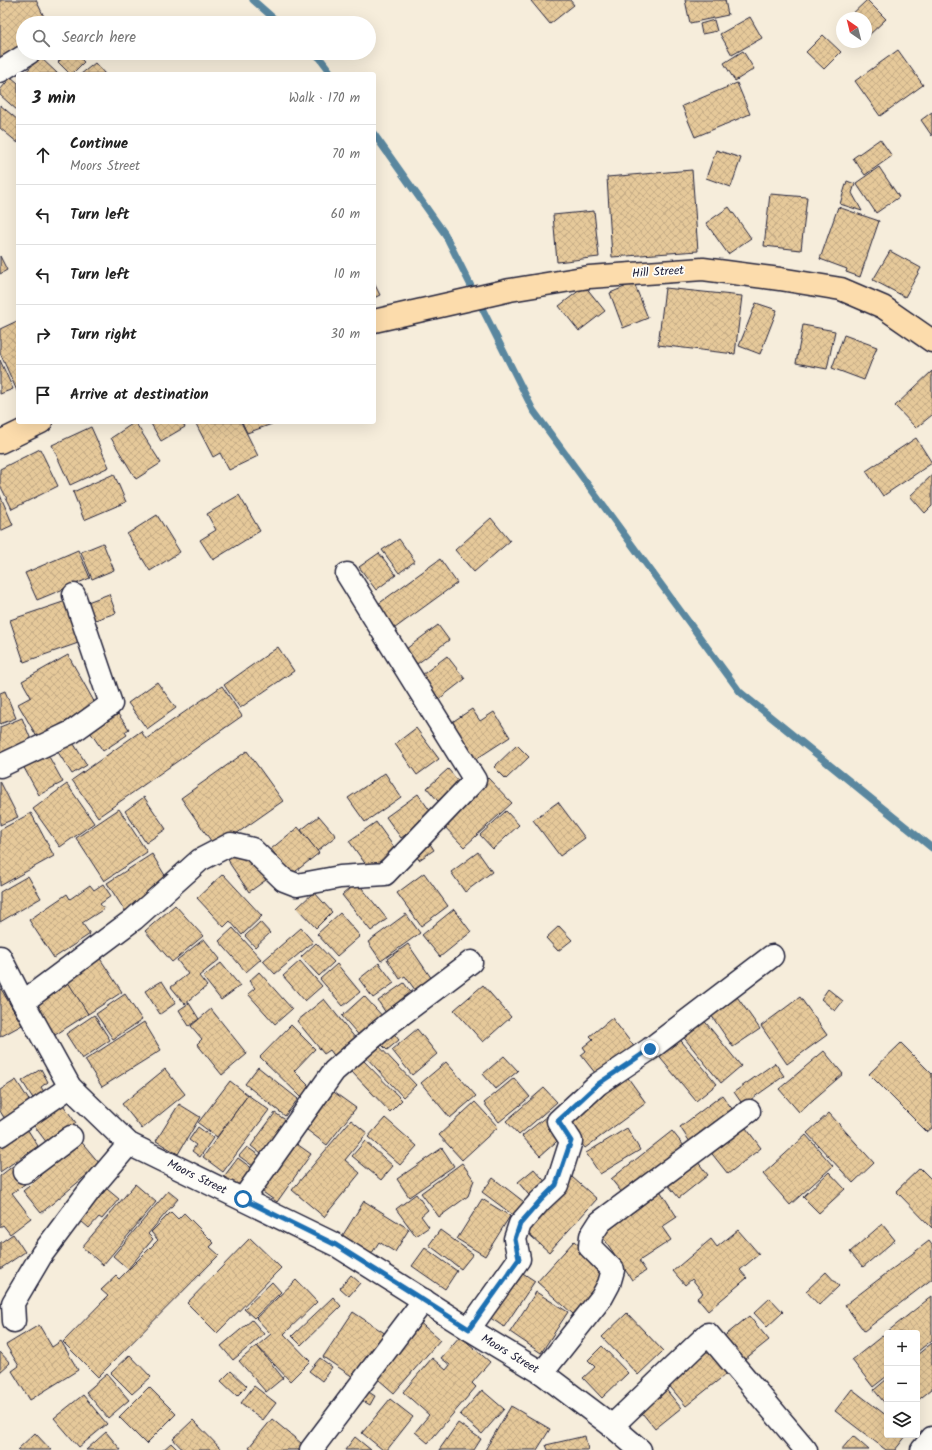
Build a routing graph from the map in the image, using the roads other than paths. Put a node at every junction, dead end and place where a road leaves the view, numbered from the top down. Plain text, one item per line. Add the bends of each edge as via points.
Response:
1 (18, 60) edge
2 (0, 71) edge
3 (376, 321) edge
4 (932, 341) edge
5 (37, 424) edge
6 (0, 442) edge
7 (347, 574) dead end
8 (74, 595) dead end
9 (0, 766) edge
10 (772, 956) dead end
11 (471, 962) dead end
12 (1, 963) edge
13 (22, 1002) junction
14 (70, 1087) junction
15 (749, 1111) dead end
16 (0, 1135) edge
17 (71, 1136) dead end
18 (129, 1144) junction
19 (24, 1172) dead end
20 (243, 1199) junction
21 (424, 1300) junction
22 (14, 1321) dead end
23 (469, 1329) junction
24 (542, 1373) junction
25 (612, 1426) junction
26 (932, 1438) edge
27 (311, 1450) edge
28 (640, 1450) edge
29 (806, 1450) edge
30 (922, 1450) edge

1 - 2 street
3 - 4 main road, Hill Street via 510,290 589,277 703,269 840,289 883,307
5 - 6 main road
7 - 13 street via 475,780 384,874 340,877 297,885 284,880 252,849 231,844 200,860 134,919
8 - 9 street via 111,704 72,732
10 - 23 street via 650,1049 598,1084 558,1121 571,1141 556,1185 520,1224 515,1239 519,1259
11 - 20 street via 386,1026 334,1072
12 - 13 street, Moors Street
13 - 14 street, Moors Street
14 - 16 street
14 - 18 street, Moors Street
15 - 24 street via 600,1222 591,1236 590,1247 613,1270 609,1284 602,1298
17 - 19 street
18 - 20 street, Moors Street
18 - 22 street via 90,1190 42,1254 13,1303
20 - 21 street, Moors Street via 336,1245
21 - 23 street, Moors Street
21 - 27 street
23 - 24 street, Moors Street
24 - 25 street, Moors Street
25 - 28 street, Moors Street
25 - 29 street via 708,1334
26 - 30 street

